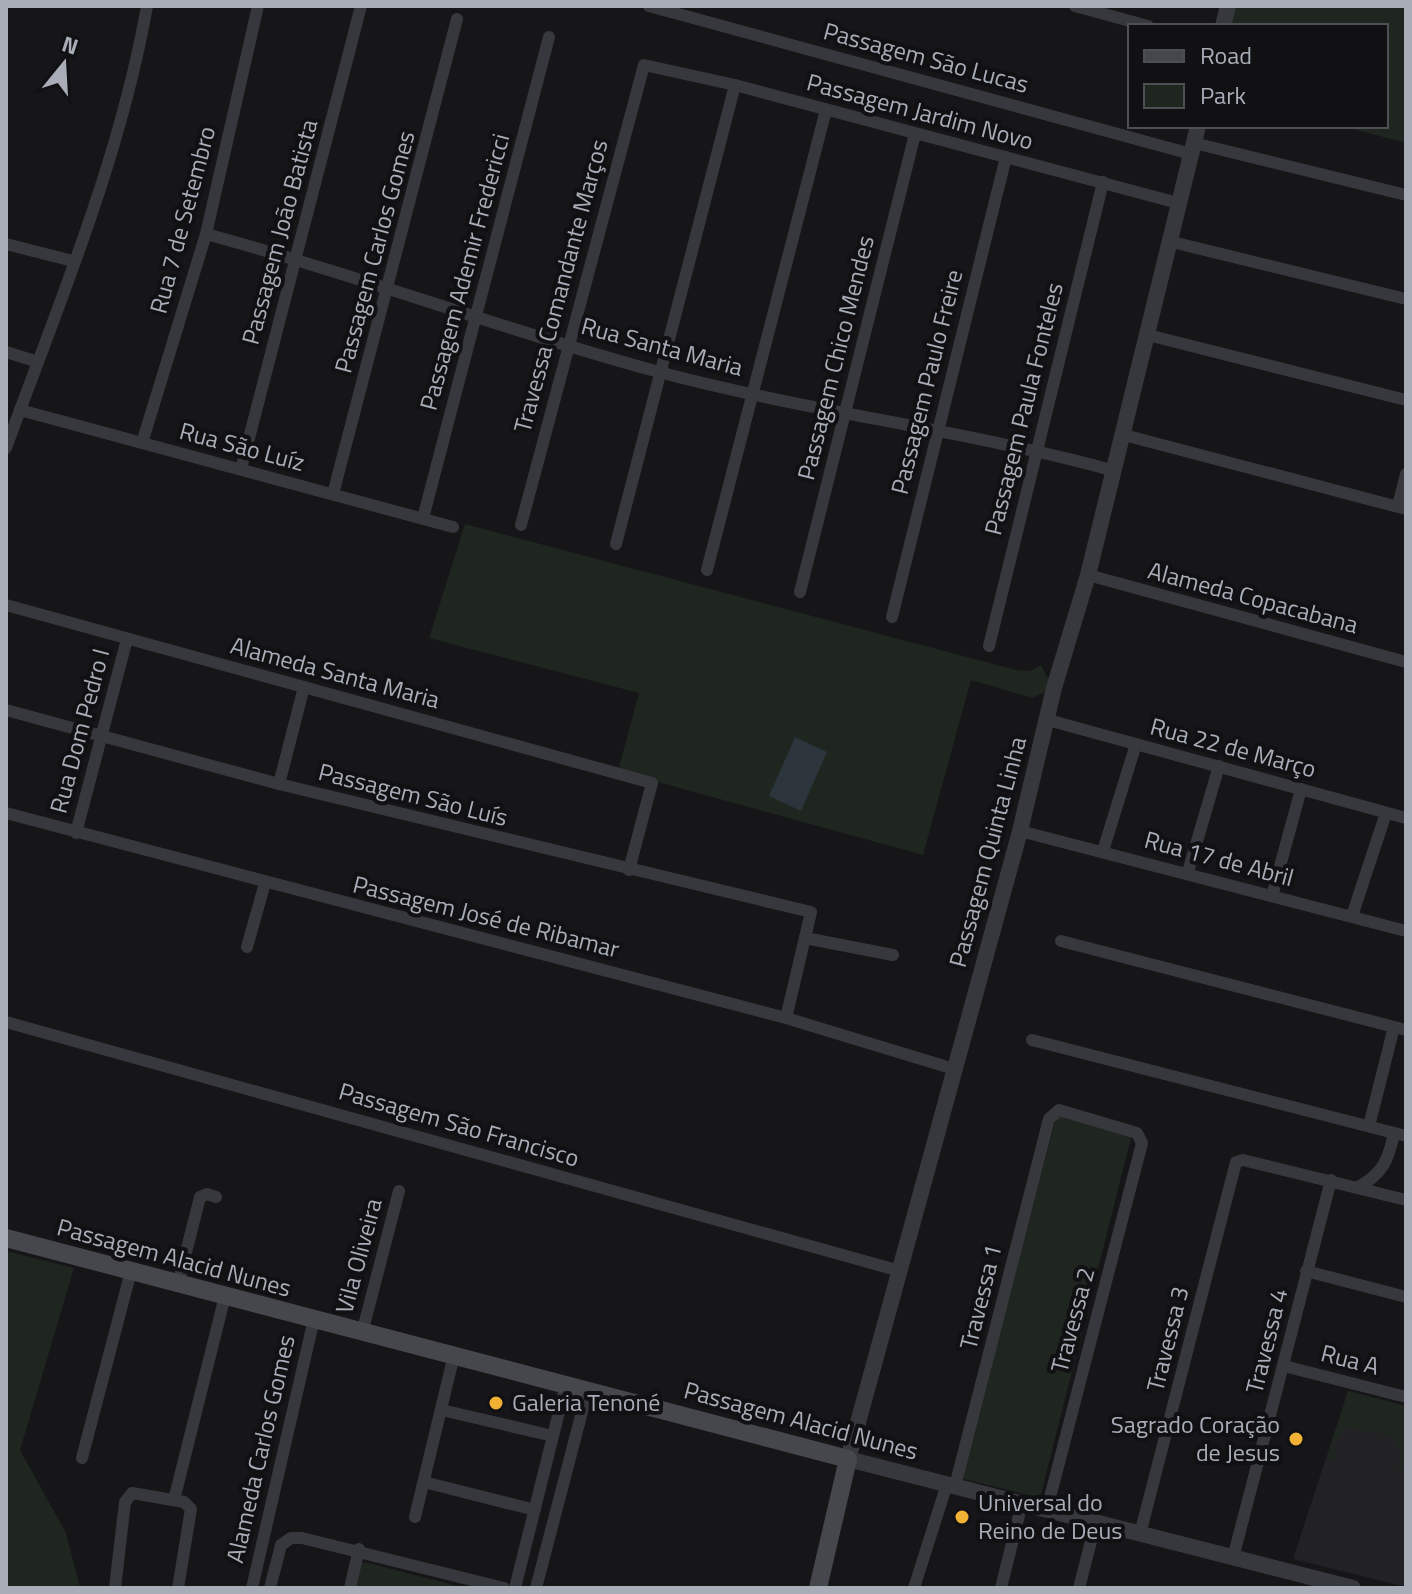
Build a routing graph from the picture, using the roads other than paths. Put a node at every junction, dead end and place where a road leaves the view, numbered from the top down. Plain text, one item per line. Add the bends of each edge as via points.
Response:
1 (147, 6) edge
2 (258, 6) edge
3 (361, 6) edge
4 (649, 6) edge
5 (1075, 6) edge
6 (457, 19) dead end
7 (1141, 24) edge
8 (549, 37) dead end
9 (650, 64) joint
10 (735, 85) junction
11 (826, 110) junction
12 (1198, 128) edge
13 (915, 134) junction
14 (1193, 148) junction
15 (1006, 157) junction
16 (1103, 182) junction
17 (1406, 195) edge
18 (1178, 203) junction
19 (206, 234) junction
20 (1168, 241) junction
21 (6, 244) edge
22 (296, 259) junction
23 (73, 261) junction
24 (389, 287) junction
25 (1406, 299) edge
26 (477, 318) junction
27 (1148, 335) junction
28 (568, 345) junction
29 (6, 352) edge
30 (38, 362) junction
31 (659, 372) junction
32 (751, 394) junction
33 (1406, 400) edge
34 (20, 410) junction
35 (845, 412) junction
36 (937, 430) junction
37 (1124, 435) junction
38 (142, 443) junction
39 (6, 448) edge
40 (1036, 450) junction
41 (241, 469) junction
42 (1115, 471) junction
43 (1406, 474) edge
44 (333, 494) junction
45 (1402, 507) edge
46 (423, 518) junction
47 (521, 525) dead end
48 (453, 527) dead end
49 (616, 544) dead end
50 (707, 570) dead end
51 (1088, 575) junction
52 (800, 592) dead end
53 (6, 605) edge
54 (892, 617) dead end
55 (127, 639) junction
56 (989, 646) dead end
57 (1406, 662) edge
58 (304, 687) junction
59 (6, 710) edge
60 (1048, 720) junction
61 (101, 734) junction
62 (1136, 744) junction
63 (1219, 766) junction
64 (279, 784) junction
65 (1301, 789) junction
66 (6, 813) edge
67 (1386, 813) junction
68 (1406, 818) edge
69 (1020, 831) junction
70 (76, 833) junction
71 (1103, 851) junction
72 (629, 870) junction
73 (1188, 872) junction
74 (265, 883) junction
75 (1272, 896) junction
76 (1352, 916) junction
77 (1406, 931) edge
78 (805, 938) junction
79 (1061, 941) dead end
80 (247, 947) dead end
81 (893, 955) dead end
82 (786, 1018) junction
83 (6, 1022) edge
84 (1400, 1029) edge
85 (1032, 1040) dead end
86 (954, 1069) junction
87 (1369, 1126) junction
88 (1400, 1134) edge
89 (1142, 1143) joint
90 (1331, 1180) junction
91 (1358, 1187) junction
92 (399, 1191) dead end
93 (216, 1197) dead end
94 (1406, 1200) edge
95 (6, 1238) edge
96 (131, 1271) junction
97 (900, 1271) junction
98 (1306, 1271) junction
99 (178, 1284) junction
100 (225, 1296) junction
101 (1406, 1297) edge
102 (314, 1319) junction
103 (362, 1333) junction
104 (454, 1355) junction
105 (1284, 1366) junction
106 (566, 1384) junction
107 (588, 1389) junction
108 (1406, 1397) edge
109 (446, 1411) dead end
110 (553, 1436) junction
111 (82, 1458) dead end
112 (848, 1459) junction
113 (428, 1483) dead end
114 (951, 1485) junction
115 (174, 1500) junction
116 (1022, 1503) junction
117 (1047, 1509) junction
118 (535, 1510) junction
119 (415, 1517) dead end
120 (1096, 1522) junction
121 (1140, 1534) junction
122 (359, 1549) junction
123 (1233, 1558) junction
124 (115, 1588) edge
125 (178, 1588) edge
126 (252, 1588) edge
127 (270, 1588) edge
128 (350, 1588) edge
129 (504, 1588) edge
130 (515, 1588) edge
131 (536, 1588) edge
132 (818, 1588) edge
133 (914, 1588) edge
134 (1001, 1588) edge
135 (1079, 1588) edge
136 (1353, 1588) edge

1 - 23 street via 120,131
2 - 19 street, Rua 7 de Setembro
3 - 22 street, Passagem João Batista
4 - 14 street, Passagem São Lucas
5 - 7 street
6 - 24 street, Passagem Carlos Gomes
8 - 26 street, Passagem Ademir Fredericci
9 - 10 street, Passagem Jardim Novo
9 - 28 street, Travessa Comandante Marços via 641,69
10 - 11 street, Passagem Jardim Novo
10 - 31 street
11 - 13 street, Passagem Jardim Novo
11 - 32 street
12 - 14 street, Passagem Quinta Linha
13 - 15 street, Passagem Jardim Novo
13 - 35 street, Passagem Chico Mendes
14 - 17 street, Passagem São Lucas
14 - 18 street, Passagem Quinta Linha
15 - 16 street, Passagem Jardim Novo
15 - 36 street, Passagem Paulo Freire
16 - 18 street, Passagem Jardim Novo
16 - 40 street, Passagem Paula Fonteles
18 - 20 street, Passagem Quinta Linha
19 - 22 street, Rua Santa Maria
19 - 38 street, Rua 7 de Setembro
20 - 25 street
20 - 27 street, Passagem Quinta Linha
21 - 23 street
22 - 24 street, Rua Santa Maria
22 - 41 street, Passagem João Batista
23 - 30 street
24 - 26 street, Rua Santa Maria
24 - 44 street, Passagem Carlos Gomes
26 - 28 street, Rua Santa Maria
26 - 46 street, Passagem Ademir Fredericci
27 - 33 street
27 - 37 street, Passagem Quinta Linha
28 - 31 street, Rua Santa Maria
28 - 47 street, Travessa Comandante Marços
29 - 30 street
30 - 34 street
31 - 32 street, Rua Santa Maria
31 - 49 street
32 - 35 street, Rua Santa Maria
32 - 50 street
34 - 38 street, Rua São Luíz
34 - 39 street
35 - 36 street, Rua Santa Maria
35 - 52 street, Passagem Chico Mendes
36 - 40 street, Rua Santa Maria
36 - 54 street, Passagem Paulo Freire
37 - 42 street, Passagem Quinta Linha
37 - 45 street
38 - 41 street, Rua São Luíz
40 - 42 street, Rua Santa Maria
40 - 56 street, Passagem Paula Fonteles
41 - 44 street, Rua São Luíz
42 - 51 street, Passagem Quinta Linha
43 - 45 street
44 - 46 street, Rua São Luíz
46 - 48 street, Rua São Luíz
51 - 57 street, Alameda Copacabana
51 - 60 street, Passagem Quinta Linha
53 - 55 street, Alameda Santa Maria
55 - 58 street, Alameda Santa Maria
55 - 61 street, Rua Dom Pedro I
58 - 64 street
58 - 72 street, Alameda Santa Maria via 652,783
59 - 61 street, Passagem São Luís
60 - 62 street, Rua 22 de Março
60 - 69 street, Passagem Quinta Linha
61 - 64 street, Passagem São Luís
61 - 70 street, Rua Dom Pedro I
62 - 63 street, Rua 22 de Março
62 - 71 street
63 - 65 street, Rua 22 de Março
63 - 73 street
64 - 72 street, Passagem São Luís
65 - 67 street, Rua 22 de Março
65 - 75 street
66 - 70 street, Passagem José de Ribamar
67 - 68 street, Rua 22 de Março
67 - 76 street
69 - 71 street, Rua 17 de Abril
69 - 86 street, Passagem Quinta Linha
70 - 74 street, Passagem José de Ribamar
71 - 73 street, Rua 17 de Abril
72 - 78 street, Passagem São Luís via 811,912
73 - 75 street, Rua 17 de Abril
74 - 80 street
74 - 82 street, Passagem José de Ribamar
75 - 76 street, Rua 17 de Abril
76 - 77 street, Rua 17 de Abril
78 - 81 street
78 - 82 street
79 - 84 street
82 - 86 street, Passagem José de Ribamar
83 - 97 street, Passagem São Francisco
84 - 87 street
85 - 87 street
86 - 97 street, Passagem Quinta Linha
87 - 88 street
88 - 91 street via 1375,1179
89 - 114 street, Travessa 1 via 1137,1133 1059,1110 1049,1119
89 - 117 street, Travessa 2
90 - 91 street
90 - 98 street, Travessa 4
90 - 121 street, Travessa 3 via 1236,1162
91 - 94 street
92 - 103 street, Vila Oliveira
93 - 99 street via 200,1197
95 - 96 main road, Passagem Alacid Nunes
96 - 99 main road, Passagem Alacid Nunes
96 - 111 street
97 - 112 street, Passagem Quinta Linha
98 - 101 street
98 - 105 street, Travessa 4
99 - 100 main road, Passagem Alacid Nunes
100 - 102 main road, Passagem Alacid Nunes
100 - 115 street
102 - 103 main road, Passagem Alacid Nunes
102 - 126 street, Alameda Carlos Gomes
103 - 104 main road, Passagem Alacid Nunes
104 - 106 main road, Passagem Alacid Nunes
104 - 119 street
105 - 108 street, Rua A
105 - 123 street, Travessa 4
106 - 107 main road, Passagem Alacid Nunes
106 - 110 street
107 - 112 main road, Passagem Alacid Nunes
107 - 131 street
109 - 110 street
110 - 118 street
112 - 114 street, Passagem Alacid Nunes
112 - 132 main road, Passagem Quinta Linha
113 - 118 street
114 - 116 street, Passagem Alacid Nunes
114 - 133 street, Travessa 1
115 - 124 street via 128,1495
115 - 125 street via 192,1511
116 - 117 street, Passagem Alacid Nunes
116 - 134 street
117 - 120 street, Passagem Alacid Nunes
118 - 130 street
120 - 121 street, Passagem Alacid Nunes
120 - 135 street
121 - 123 street, Passagem Alacid Nunes
122 - 127 street via 291,1538 281,1545
122 - 128 street
122 - 129 street
123 - 136 street, Passagem Alacid Nunes

